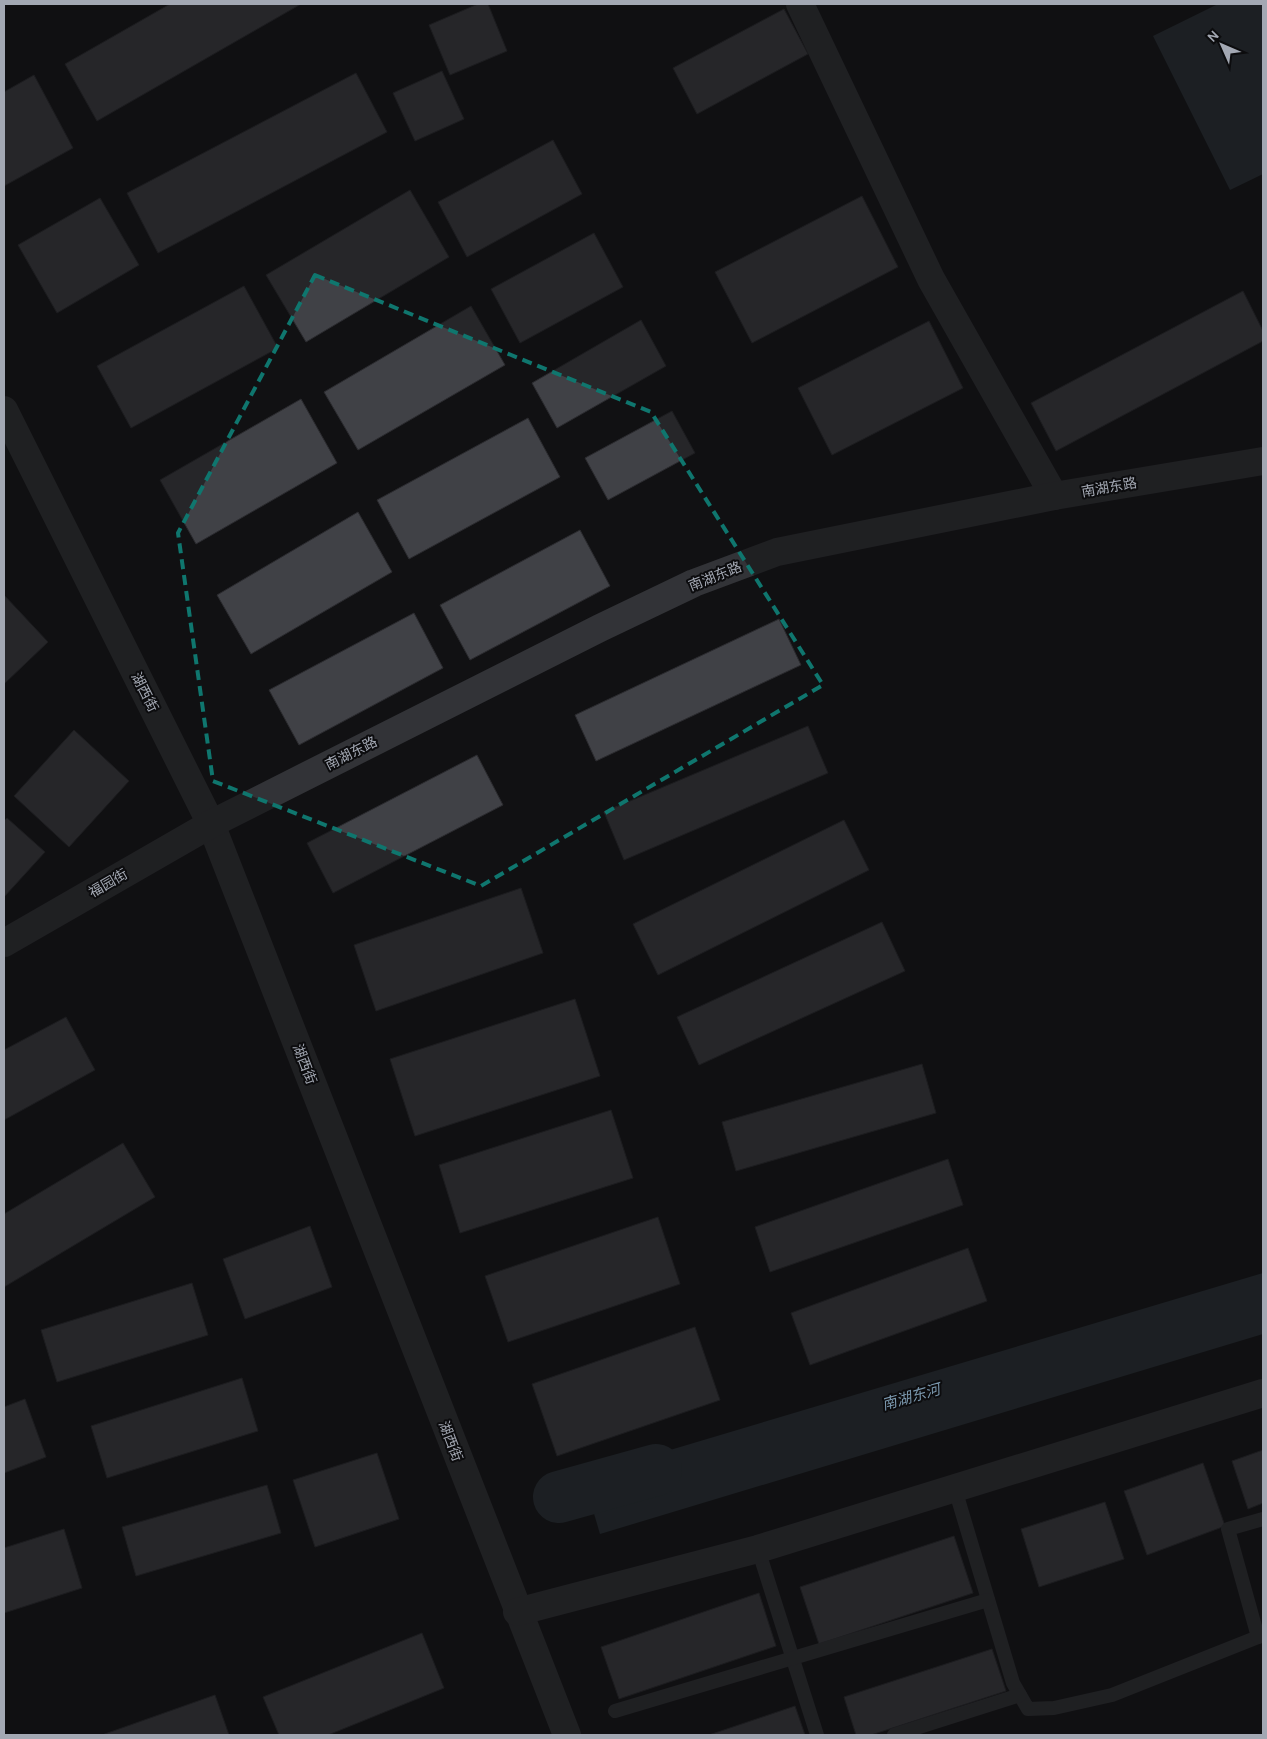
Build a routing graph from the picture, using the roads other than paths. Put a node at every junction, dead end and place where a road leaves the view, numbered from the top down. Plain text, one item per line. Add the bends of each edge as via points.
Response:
1 (800, 4) edge
2 (4, 410) edge
3 (1263, 461) edge
4 (1054, 496) junction
5 (212, 824) junction
6 (4, 943) edge
7 (1263, 1393) edge
8 (955, 1489) junction
9 (1263, 1519) edge
10 (758, 1550) junction
11 (988, 1600) junction
12 (518, 1612) junction
13 (1261, 1636) edge
14 (792, 1658) junction
15 (1020, 1695) junction
16 (615, 1711) dead end
17 (567, 1735) edge
18 (817, 1735) edge
19 (894, 1735) edge

1 - 4 street via 931,279
2 - 5 street, 湖西街
3 - 4 street, 南湖东路
4 - 5 street, 南湖东路 via 777,552 694,583
5 - 6 street, 福园街
5 - 12 street, 湖西街
7 - 8 street
8 - 10 street
8 - 11 lane
9 - 13 lane via 1228,1530
10 - 12 street
10 - 14 lane
11 - 14 lane
11 - 15 lane via 1013,1683
12 - 17 street, 湖西街
13 - 15 lane via 1112,1695 1054,1708 1028,1708
14 - 16 lane
14 - 18 lane
15 - 19 lane

